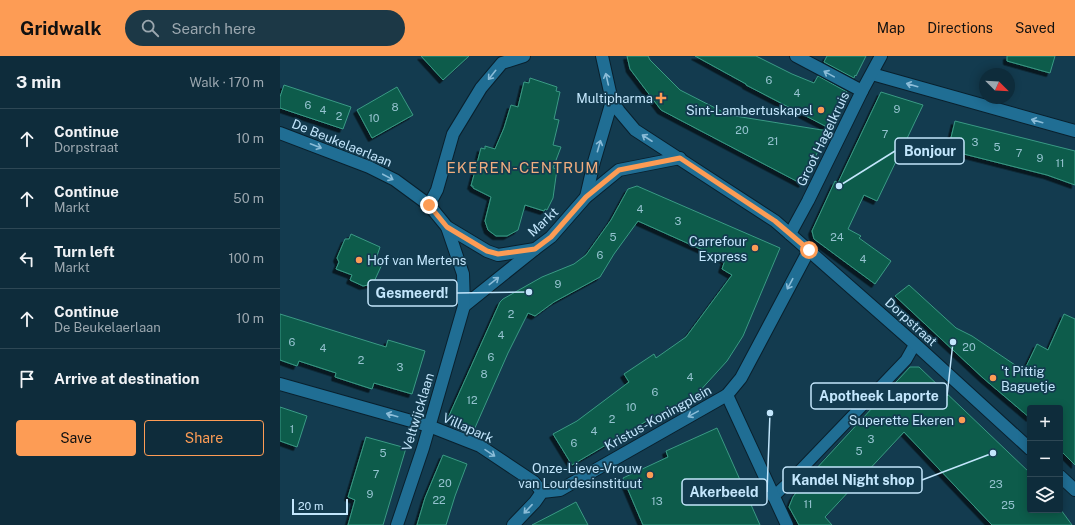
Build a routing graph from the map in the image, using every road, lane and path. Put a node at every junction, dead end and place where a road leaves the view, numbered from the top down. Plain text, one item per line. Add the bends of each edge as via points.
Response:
1 (524, 56) edge
2 (602, 56) edge
3 (796, 56) edge
4 (881, 56) edge
5 (872, 74) junction
6 (862, 91) junction
7 (612, 101) junction
8 (1075, 131) edge
9 (280, 133) edge
10 (680, 158) junction
11 (586, 197) junction
12 (429, 205) junction
13 (447, 227) junction
14 (790, 234) junction
15 (535, 249) junction
16 (809, 250) junction
17 (464, 306) junction
18 (915, 344) junction
19 (280, 384) edge
20 (727, 395) junction
21 (429, 426) junction
22 (1027, 446) edge
23 (1061, 477) edge
24 (1075, 490) edge
25 (542, 492) junction
26 (773, 497) junction
27 (397, 525) edge
28 (513, 525) edge
29 (787, 525) edge

1 -> 12 street via 502,63 481,88 453,134 437,190
7 -> 2 street, Markt
6 -> 3 street
4 - 5 street, Groot Hagelkruis
5 - 6 street, Groot Hagelkruis
8 -> 5 street
6 - 14 street, Groot Hagelkruis
10 -> 7 street, Markt via 635,130
11 -> 7 street, Markt
9 -> 12 street, De Beukelaerlaan via 369,166 395,180
10 - 11 street, Markt via 619,170
10 - 14 street, Markt via 775,221
11 - 15 street, Markt via 551,237
12 - 13 street, De Beukelaerlaan
13 - 15 street, Markt via 487,251 498,254
13 - 17 street, Veltwijcklaan via 463,274
14 - 16 street, Dorpstraat
17 -> 15 street
16 - 18 street, Dorpstraat
16 -> 20 street, Kristus-Koningplein via 741,378
17 - 21 street, Veltwijcklaan
18 - 22 street, Dorpstraat
18 - 26 street via 906,360
21 -> 19 street, Villapark
20 -> 25 street, Kristus-Koningplein via 560,490
20 - 26 street, Kristus-Koningplein
21 -> 25 street, Villapark via 480,446 534,482
21 - 27 street, Veltwijcklaan
23 - 24 street
25 -> 28 street
26 - 29 street, Kristus-Koningplein

